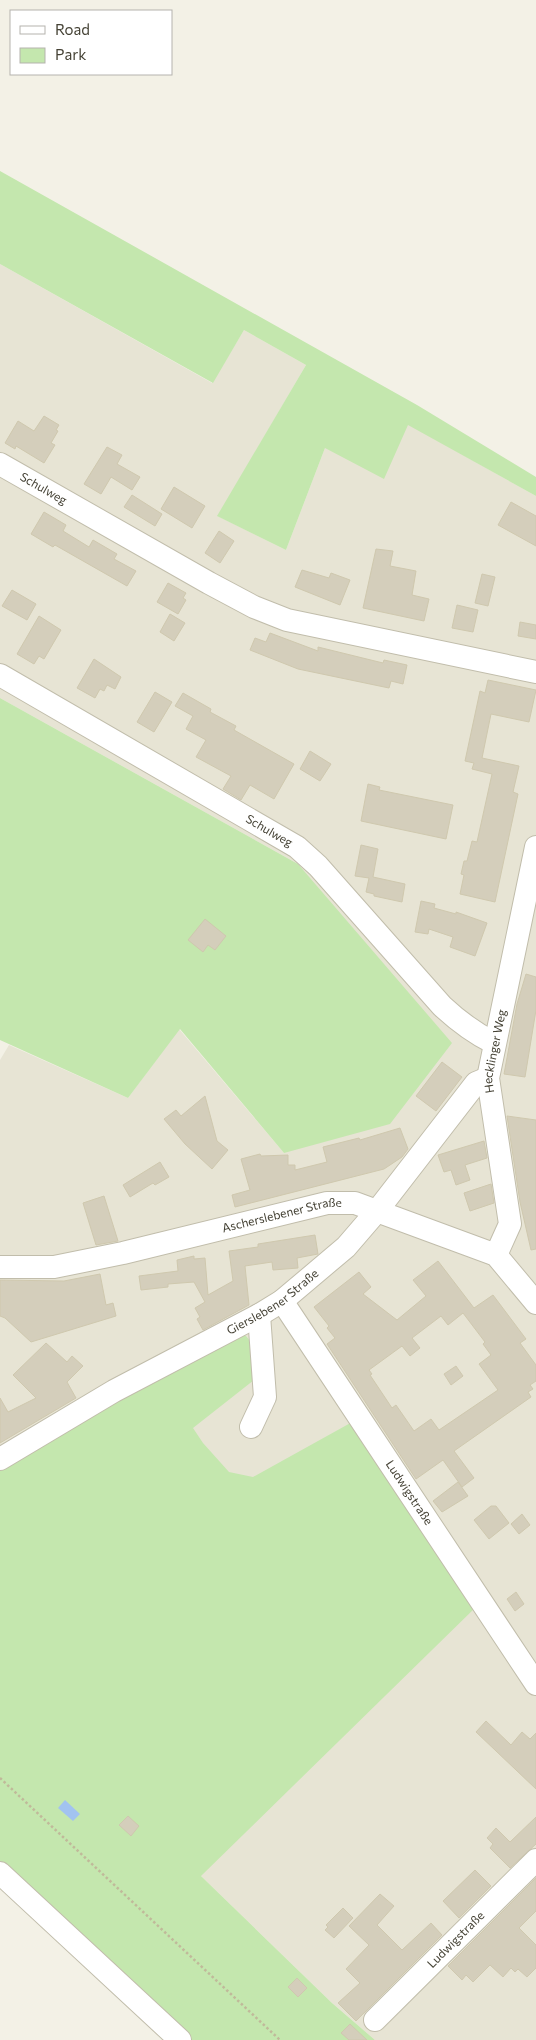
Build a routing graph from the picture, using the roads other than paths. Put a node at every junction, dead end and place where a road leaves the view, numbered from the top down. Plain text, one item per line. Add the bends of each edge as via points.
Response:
1 (0, 464) edge
2 (536, 672) edge
3 (0, 675) edge
4 (536, 847) edge
5 (528, 927) edge
6 (494, 1043) junction
7 (488, 1078) junction
8 (377, 1211) junction
9 (496, 1255) junction
10 (0, 1267) edge
11 (282, 1301) junction
12 (536, 1303) edge
13 (259, 1315) junction
14 (251, 1427) dead end
15 (0, 1459) edge
16 (536, 1684) edge
17 (536, 1860) edge
18 (0, 1873) edge
19 (375, 2020) dead end
20 (180, 2040) edge

1 - 2 street, Schulweg via 208,583 279,616
3 - 6 street, Schulweg via 297,847 318,866 442,1006 477,1035
4 - 5 street, Hecklinger Weg
5 - 6 street, Hecklinger Weg
6 - 7 street, Hecklinger Weg
7 - 8 street, Gierslebener Straße via 476,1083
7 - 9 street, Hecklinger Weg via 510,1224
8 - 9 street, Ascherslebener Straße
8 - 10 street, Ascherslebener Straße via 354,1203 327,1203 54,1268
8 - 11 street, Gierslebener Straße via 346,1247
9 - 12 street, Ascherslebener Straße
11 - 13 street, Gierslebener Straße
11 - 16 street, Ludwigstraße
13 - 14 street via 265,1397
13 - 15 street, Gierslebener Straße via 114,1391
17 - 19 street, Ludwigstraße
18 - 20 street

